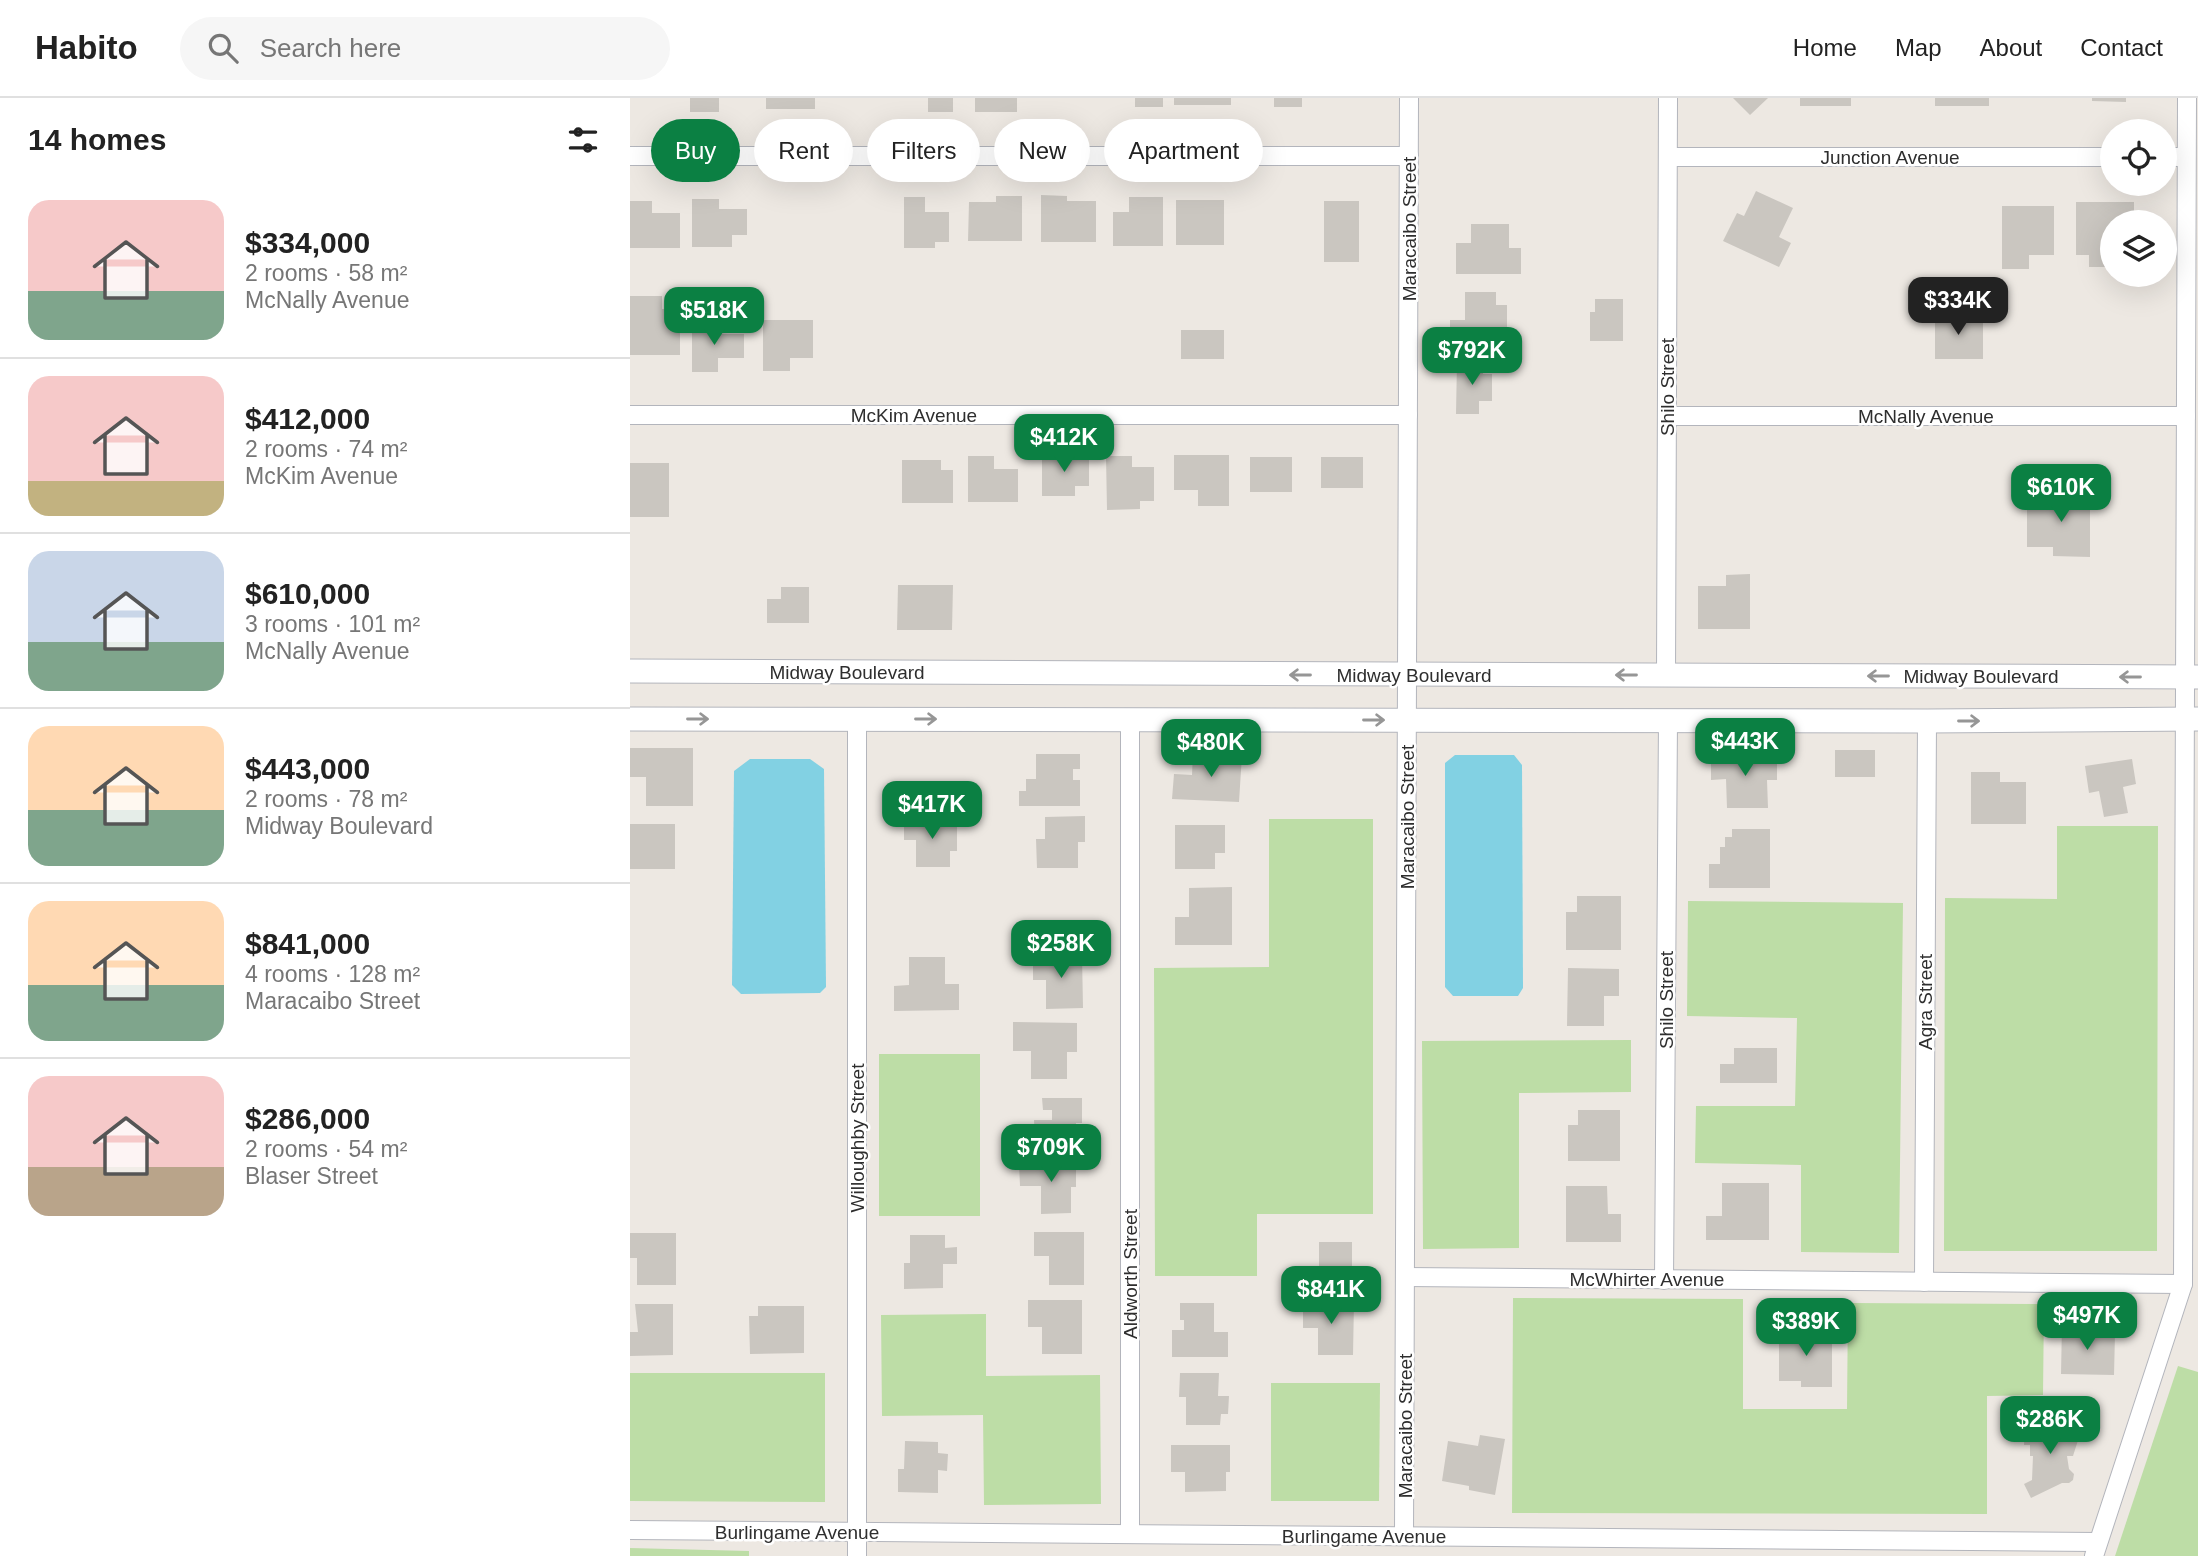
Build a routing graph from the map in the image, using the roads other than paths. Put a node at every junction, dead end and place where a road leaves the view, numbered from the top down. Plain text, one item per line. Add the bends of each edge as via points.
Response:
1 (1409, 98) edge
2 (1668, 98) edge
3 (2187, 98) edge
4 (630, 156) edge
5 (1409, 156) junction
6 (1668, 157) junction
7 (2100, 157) edge
8 (2177, 157) edge
9 (2186, 157) junction
10 (630, 415) edge
11 (1408, 415) junction
12 (1667, 416) junction
13 (2186, 416) junction
14 (630, 671) edge
15 (1666, 675) junction
16 (1407, 676) junction
17 (2191, 677) edge
18 (630, 719) edge
19 (857, 719) junction
20 (1130, 719) junction
21 (2192, 719) edge
22 (1407, 720) junction
23 (1668, 720) junction
24 (1927, 721) junction
25 (1405, 1277) junction
26 (1664, 1280) junction
27 (1924, 1282) junction
28 (2183, 1284) junction
29 (630, 1530) edge
30 (857, 1532) junction
31 (1130, 1534) junction
32 (1404, 1536) junction
33 (2096, 1549) edge
34 (857, 1556) edge

1 - 5 street, Maracaibo Street
2 - 6 street, Shilo Street
3 - 9 street
4 - 5 street
5 - 11 street, Maracaibo Street
6 - 7 street, Junction Avenue
6 - 12 street, Shilo Street
8 - 9 street
9 - 13 street
10 - 11 street, McKim Avenue
11 - 16 street, Maracaibo Street
12 - 13 street, McNally Avenue
12 - 15 street, Shilo Street
13 - 17 street
16 -> 14 street, Midway Boulevard
15 -> 16 street, Midway Boulevard
17 -> 15 street, Midway Boulevard
16 - 22 street, Maracaibo Street
17 - 21 street
18 -> 19 street
19 -> 20 street
19 - 30 street, Willoughby Street
20 -> 22 street
20 - 31 street, Aldworth Street
24 -> 21 street
21 - 28 street
22 - 23 street
22 - 25 street, Maracaibo Street
23 - 24 street
23 - 26 street, Shilo Street
24 - 27 street, Agra Street
25 - 26 street, McWhirter Avenue
25 - 32 street, Maracaibo Street
26 - 27 street, McWhirter Avenue
27 - 28 street, McWhirter Avenue
28 - 33 street
29 - 30 street, Burlingame Avenue
30 - 31 street, Burlingame Avenue
30 - 34 street, Willoughby Street
31 - 32 street, Burlingame Avenue
32 - 33 street, Burlingame Avenue

